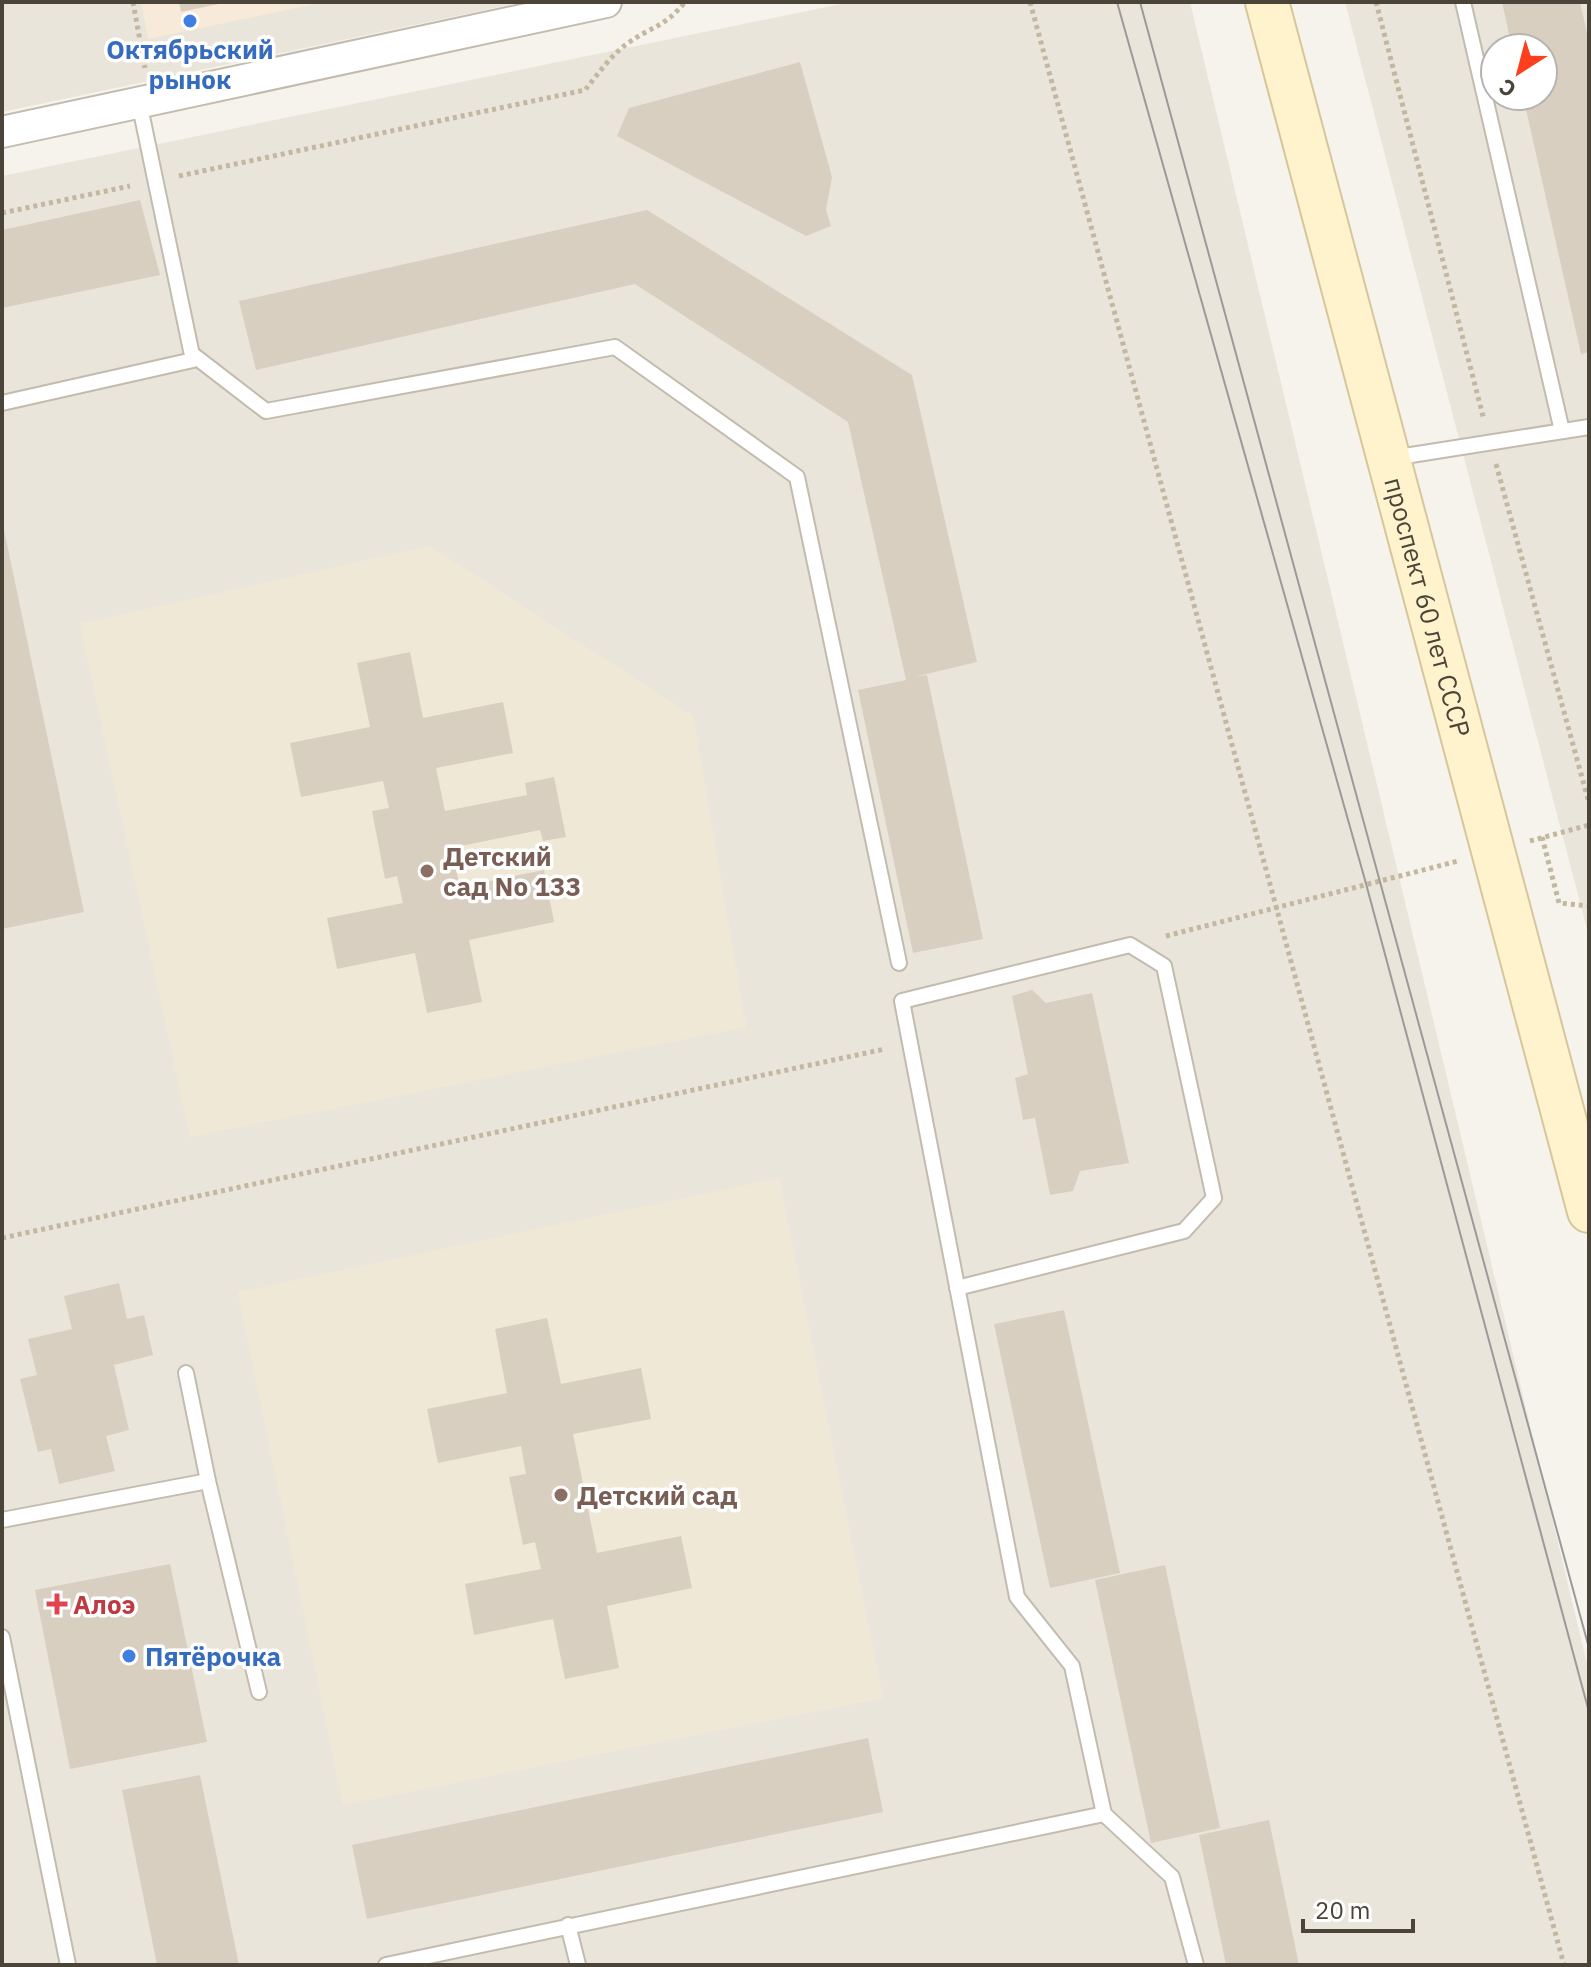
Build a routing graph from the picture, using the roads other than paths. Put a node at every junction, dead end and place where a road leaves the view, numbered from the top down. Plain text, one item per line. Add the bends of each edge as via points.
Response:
1 (606, 2) edge
2 (1267, 2) edge
3 (1463, 2) edge
4 (139, 102) junction
5 (2, 132) edge
6 (192, 354) junction
7 (2, 403) edge
8 (1589, 427) edge
9 (1562, 431) junction
10 (1389, 458) junction
11 (899, 963) dead end
12 (1589, 1211) edge
13 (957, 1288) junction
14 (186, 1373) dead end
15 (208, 1481) junction
16 (2, 1520) edge
17 (2, 1637) edge
18 (259, 1692) dead end
19 (1104, 1814) junction
20 (568, 1925) junction
21 (68, 1965) edge
22 (386, 1965) edge
23 (578, 1965) edge
24 (1196, 1965) edge

1 - 4 street
2 - 10 main road, проспект 60 лет СССР
3 - 9 lane
4 - 5 street
4 - 6 lane
6 - 7 lane via 193,360
6 - 11 lane via 266,411 615,347 797,477
8 - 9 lane
9 - 10 lane
10 - 12 main road, проспект 60 лет СССР
13 - 13 lane via 902,1001 1130,945 1164,966 1214,1198 1184,1231
13 - 19 lane via 1017,1597 1072,1666
14 - 15 lane
15 - 16 lane
15 - 18 lane
17 - 21 lane
19 - 20 lane
19 - 24 lane via 1172,1877
20 - 22 lane
20 - 23 lane

